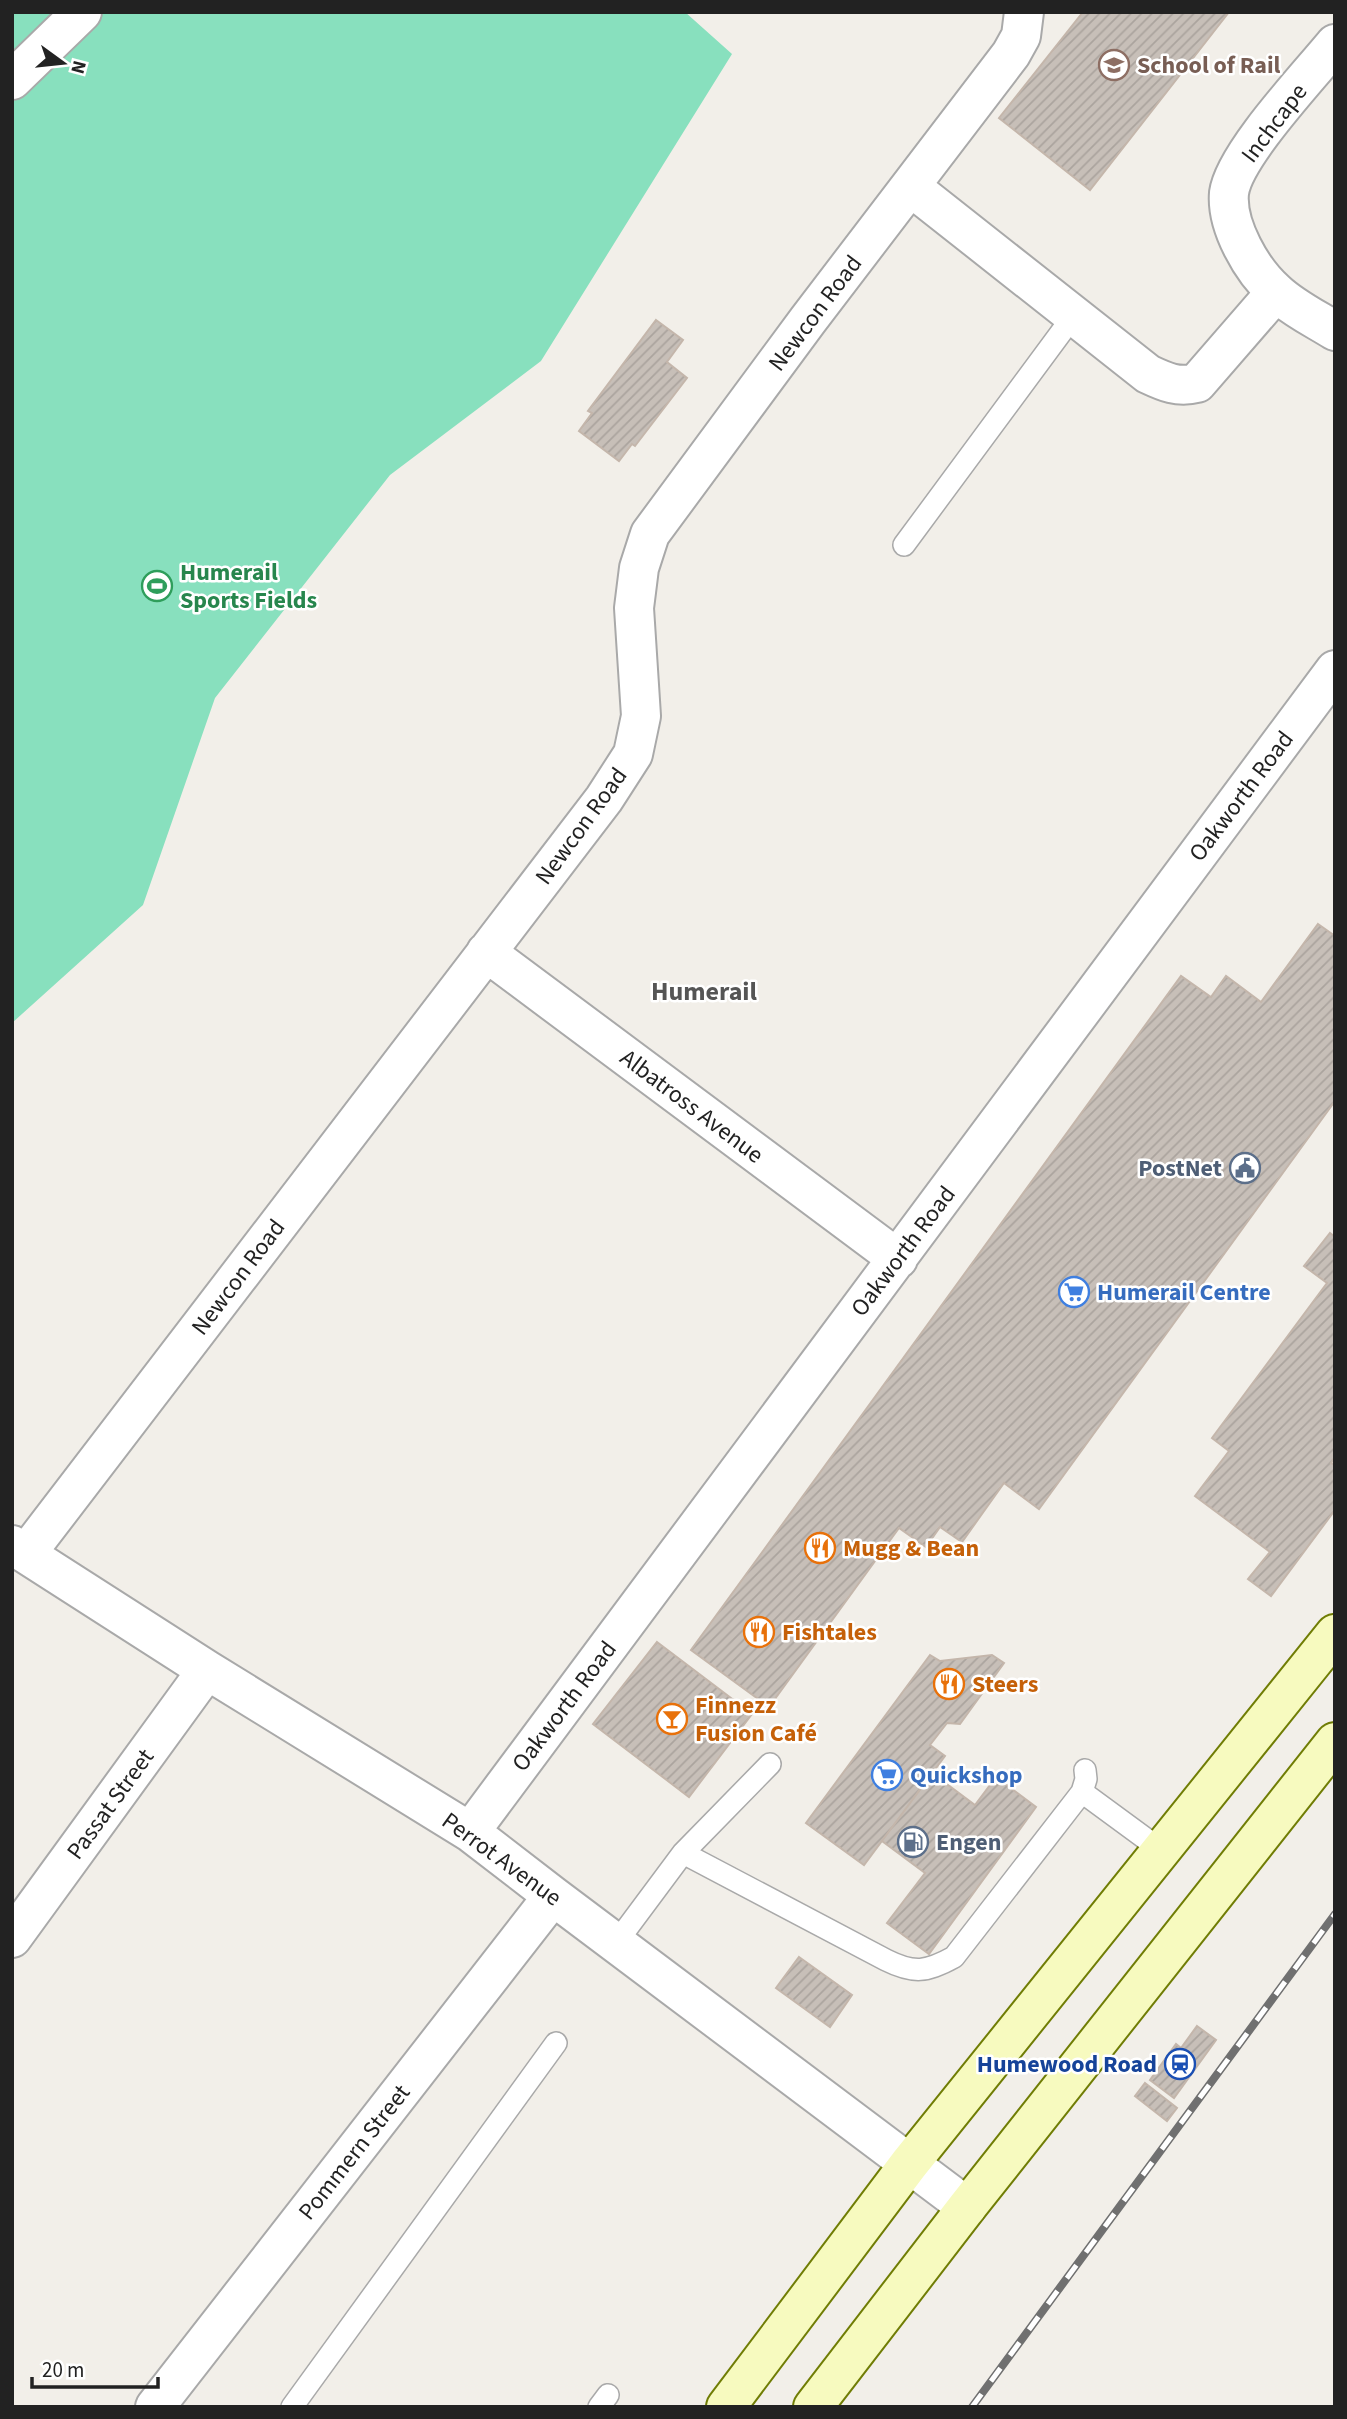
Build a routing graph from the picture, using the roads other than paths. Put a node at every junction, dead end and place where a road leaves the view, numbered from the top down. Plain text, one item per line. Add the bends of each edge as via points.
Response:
1 (82, 12) edge
2 (1024, 12) edge
3 (1335, 44) edge
4 (12, 80) edge
5 (911, 187) junction
6 (1276, 292) junction
7 (1074, 315) junction
8 (1335, 331) edge
9 (904, 545) dead end
10 (1335, 670) edge
11 (486, 952) junction
12 (898, 1259) junction
13 (19, 1549) edge
14 (1335, 1634) edge
15 (207, 1670) junction
16 (1335, 1742) edge
17 (771, 1764) dead end
18 (1085, 1770) dead end
19 (1082, 1792) junction
20 (471, 1832) junction
21 (1161, 1850) junction
22 (683, 1853) junction
23 (553, 1896) junction
24 (12, 1938) edge
25 (616, 1943) junction
26 (556, 2043) dead end
27 (909, 2164) junction
28 (967, 2207) junction
29 (155, 2407) edge
30 (292, 2407) edge
31 (726, 2407) edge
32 (813, 2407) edge

1 - 4 street
2 - 5 street, Newcon Road via 1021,36 1011,54
3 - 6 street, Inchcape via 1259,136 1230,191 1230,215 1246,255
5 - 7 street
5 - 11 street, Newcon Road via 650,534 639,568 634,608 642,716 633,754 581,831
6 - 7 street via 1197,383 1183,387 1148,374
6 - 8 street, Inchcape
7 - 9 lane
10 - 12 street, Oakworth Road
11 - 12 street, Albatross Avenue
11 - 13 street, Newcon Road
12 - 20 street, Oakworth Road
13 - 15 street, Perrot Avenue
14 - 21 main road
15 - 20 street, Perrot Avenue
15 - 24 street, Passat Street
16 - 28 main road
17 - 22 lane
18 - 19 lane
19 - 21 lane
19 - 22 lane via 954,1957 919,1971 886,1961
20 - 23 street, Perrot Avenue
21 - 27 main road
22 - 25 lane
23 - 25 street, Perrot Avenue
23 - 29 street, Pommern Street
25 - 27 street, Perrot Avenue
26 - 30 lane
27 - 28 street, Perrot Avenue
27 - 31 main road
28 - 32 main road

